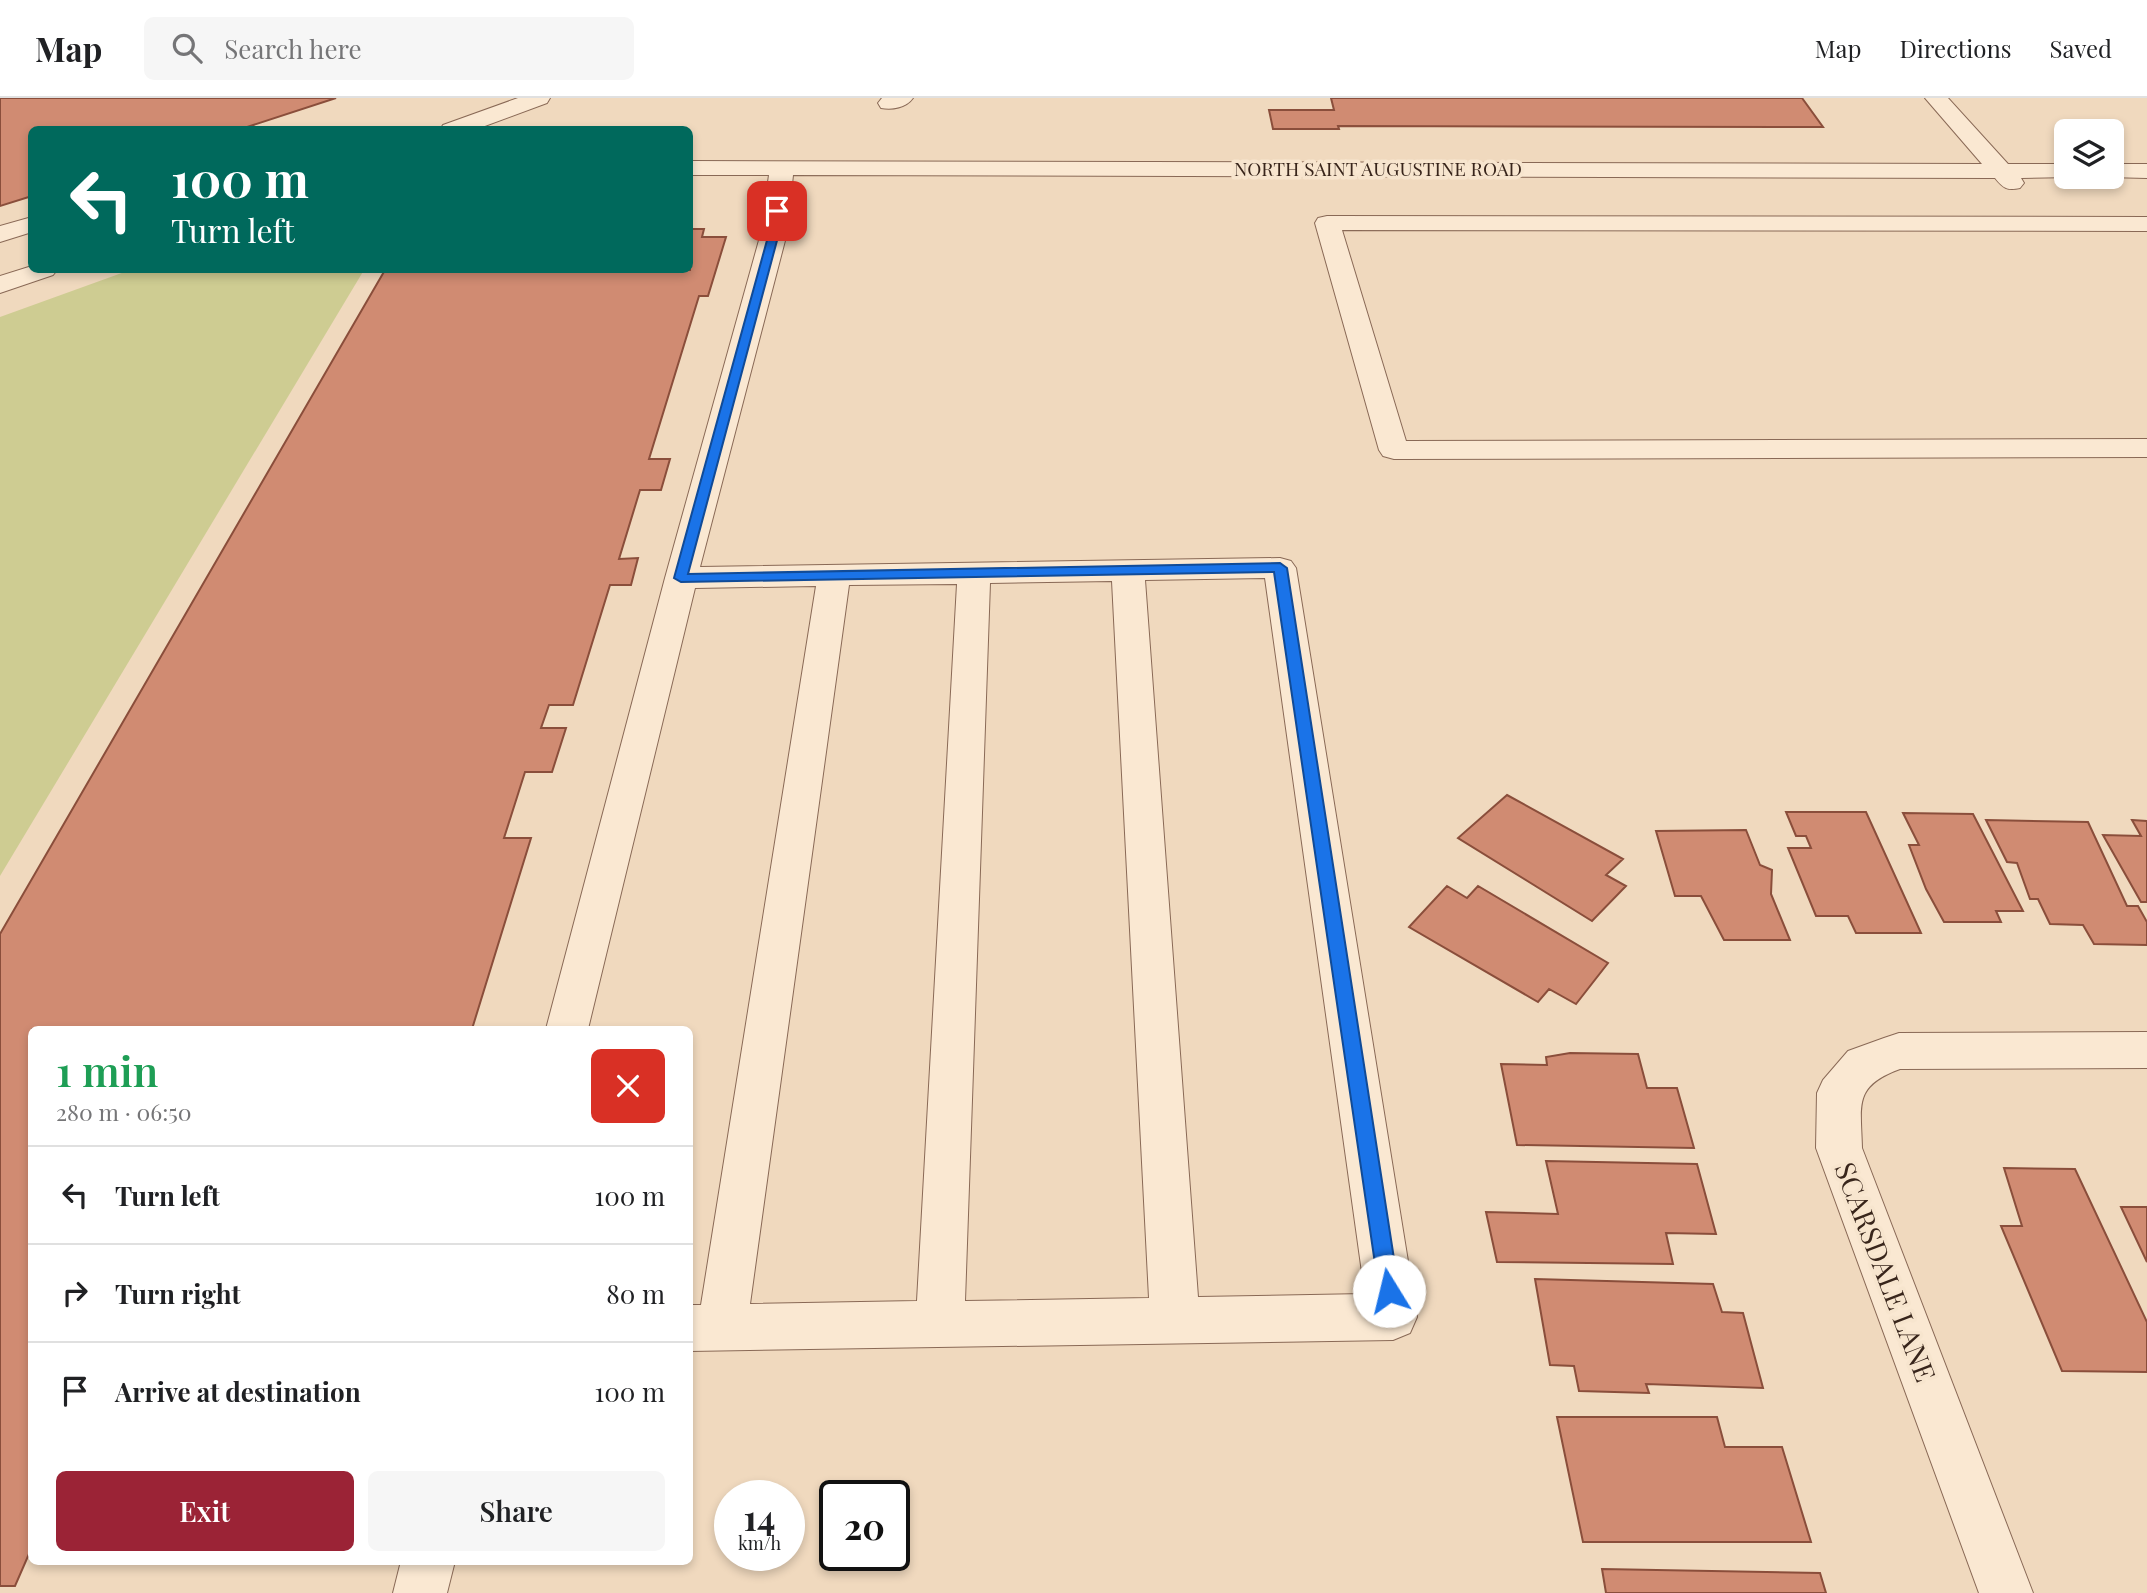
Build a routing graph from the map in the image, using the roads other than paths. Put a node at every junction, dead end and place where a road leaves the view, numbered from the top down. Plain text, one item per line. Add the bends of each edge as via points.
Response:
1 (1930, 98) edge
2 (1937, 98) edge
3 (532, 101) edge
4 (462, 126) edge
5 (510, 126) edge
6 (693, 168) edge
7 (782, 168) junction
8 (2001, 170) junction
9 (2054, 171) edge
10 (2124, 171) edge
11 (2147, 171) edge
12 (2048, 224) junction
13 (2147, 224) edge
14 (28, 225) edge
15 (0, 234) edge
16 (35, 273) edge
17 (0, 285) edge
18 (2147, 448) edge
19 (1128, 570) junction
20 (974, 573) junction
21 (834, 576) junction
22 (681, 578) junction
23 (567, 1026) edge
24 (2147, 1050) edge
25 (1175, 1321) junction
26 (940, 1324) junction
27 (706, 1328) edge
28 (427, 1565) edge
29 (420, 1593) edge
30 (2006, 1593) edge

1 - 2 street
2 - 8 street
3 - 4 street
3 - 5 street
6 - 7 street, NORTH SAINT AUGUSTINE ROAD
7 - 8 street, NORTH SAINT AUGUSTINE ROAD
7 - 22 street via 774,233
8 - 9 street, NORTH SAINT AUGUSTINE ROAD
8 - 12 street
10 - 11 street
12 - 13 street
12 - 18 street via 1327,223 1394,450
14 - 15 street
16 - 17 street
19 - 20 street
19 - 25 street
19 - 25 street via 1280,568 1393,1317
20 - 21 street
20 - 26 street
21 - 22 street
21 - 27 street
22 - 23 street
24 - 30 street, SCARSDALE LANE via 1899,1051 1863,1065 1839,1093 1839,1148
25 - 26 street
26 - 27 street
28 - 29 street

